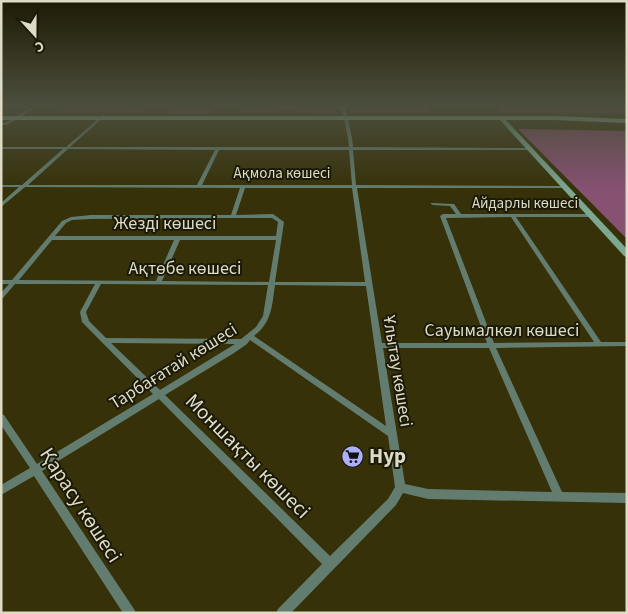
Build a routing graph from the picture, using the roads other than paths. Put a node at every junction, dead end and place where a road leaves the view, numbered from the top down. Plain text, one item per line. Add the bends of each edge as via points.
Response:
1 (83, 134) edge
2 (349, 134) edge
3 (516, 134) edge
4 (2, 149) edge
5 (66, 149) junction
6 (217, 149) junction
7 (530, 149) junction
8 (351, 150) junction
9 (1, 186) edge
10 (24, 186) junction
11 (199, 186) junction
12 (243, 186) junction
13 (354, 186) junction
14 (563, 187) junction
15 (433, 204) dead end
16 (1, 206) edge
17 (459, 215) junction
18 (512, 215) junction
19 (590, 215) junction
20 (234, 217) junction
21 (51, 238) junction
22 (178, 238) junction
23 (278, 238) junction
24 (627, 254) edge
25 (1, 282) edge
26 (14, 282) junction
27 (158, 282) junction
28 (100, 283) junction
29 (272, 283) junction
30 (368, 284) junction
31 (1, 297) edge
32 (104, 340) junction
33 (247, 340) junction
34 (600, 344) junction
35 (627, 344) edge
36 (378, 346) junction
37 (492, 346) junction
38 (160, 394) junction
39 (1, 417) edge
40 (391, 434) junction
41 (35, 470) junction
42 (400, 488) junction
43 (1, 491) edge
44 (559, 498) junction
45 (627, 498) edge
46 (330, 564) junction
47 (130, 613) edge
48 (282, 613) edge

1 - 5 street
2 - 8 street, Ұлытау көшесі
3 - 7 street
4 - 5 street
5 - 6 street
5 - 10 street
6 - 8 street
6 - 11 street
7 - 8 street
7 - 14 street
8 - 13 street, Ұлытау көшесі
9 - 10 street, Ақмола көшесі
10 - 11 street, Ақмола көшесі
10 - 16 street
11 - 12 street, Ақмола көшесі
12 - 13 street, Ақмола көшесі
12 - 20 street
13 - 14 street, Ақмола көшесі
13 - 30 street, Ұлытау көшесі
14 - 19 street
15 - 17 street, Айдарлы көшесі via 452,205
17 - 18 street, Айдарлы көшесі
17 - 37 street, Айдарлы көшесі via 443,216
18 - 19 street, Айдарлы көшесі
18 - 34 street
19 - 24 street
20 - 21 street via 80,217 64,222
20 - 23 street, Тарбағатай көшесі via 273,216 281,222
21 - 22 street, Жезді көшесі
21 - 26 street
22 - 23 street, Жезді көшесі
22 - 27 street
23 - 29 street, Тарбағатай көшесі
25 - 26 street, Ақтөбе көшесі
26 - 28 street, Ақтөбе көшесі
26 - 31 street
27 - 28 street, Ақтөбе көшесі
27 - 29 street, Ақтөбе көшесі
28 - 32 street, Моншақты көшесі via 83,312 86,322
29 - 30 street, Ақтөбе көшесі
29 - 33 street, Тарбағатай көшесі via 267,316
30 - 36 street, Ұлытау көшесі
32 - 33 street
32 - 38 street, Моншақты көшесі
33 - 38 street, Тарбағатай көшесі
33 - 40 street
34 - 35 street, Сауымалкөл көшесі
34 - 37 street, Сауымалкөл көшесі
36 - 37 street, Сауымалкөл көшесі
36 - 40 street, Ұлытау көшесі
37 - 44 street
38 - 41 street, Тарбағатай көшесі
38 - 46 street, Моншақты көшесі
39 - 41 street, Қарасу көшесі
40 - 42 street, Ұлытау көшесі
41 - 43 street, Тарбағатай көшесі
41 - 47 street, Қарасу көшесі
42 - 44 street via 428,494
42 - 46 street via 392,502
44 - 45 street
46 - 48 street

